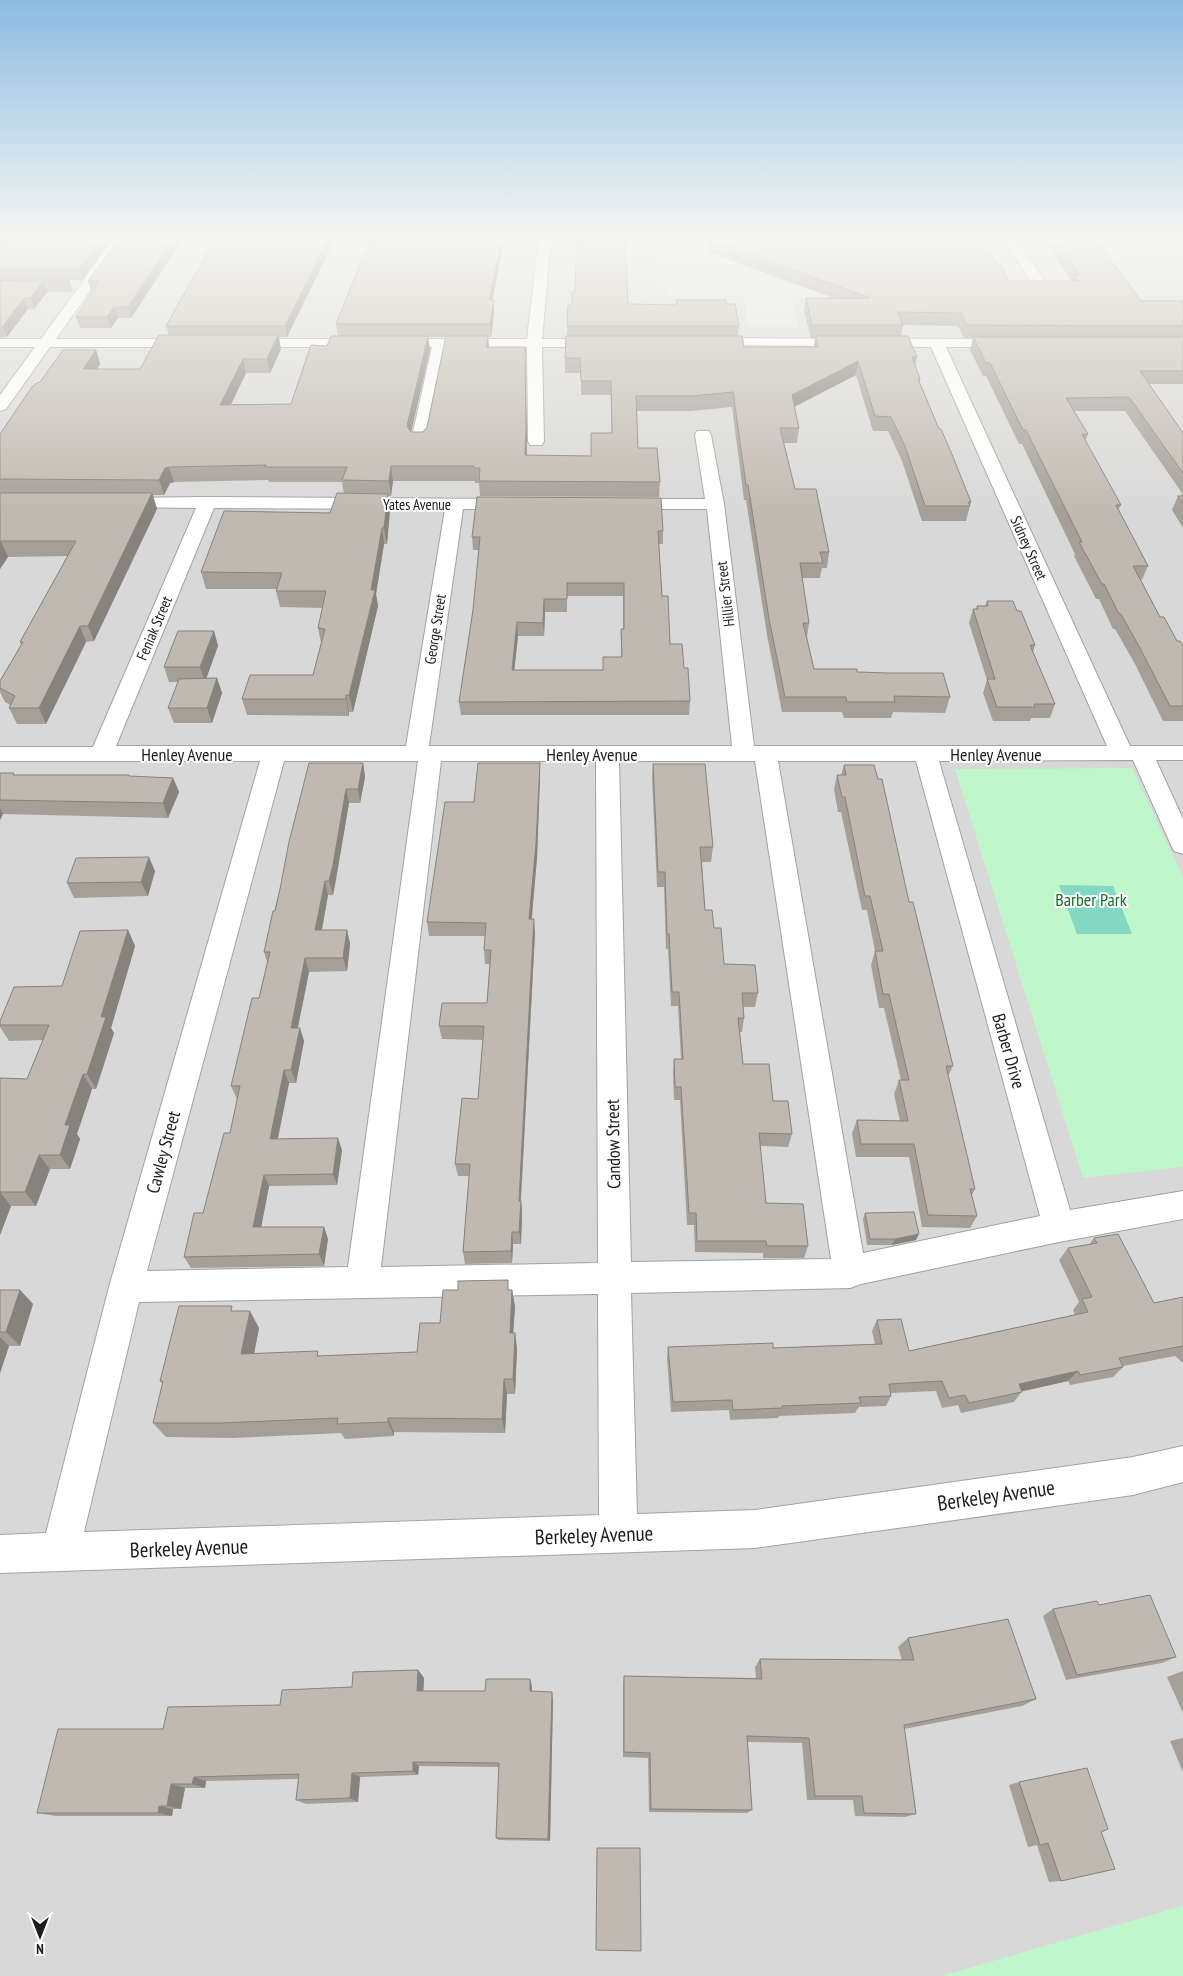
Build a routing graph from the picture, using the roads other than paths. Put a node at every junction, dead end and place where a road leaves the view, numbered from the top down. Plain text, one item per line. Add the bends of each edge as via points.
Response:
1 (56, 329) edge
2 (535, 329) edge
3 (46, 342) junction
4 (691, 342) edge
5 (0, 343) edge
6 (207, 343) edge
7 (226, 343) edge
8 (440, 343) junction
9 (534, 343) junction
10 (622, 343) edge
11 (937, 343) junction
12 (1026, 344) edge
13 (0, 406) edge
14 (703, 435) dead end
15 (419, 441) edge
16 (536, 441) dead end
17 (99, 502) edge
18 (207, 502) junction
19 (455, 504) junction
20 (535, 504) edge
21 (605, 504) edge
22 (714, 504) junction
23 (1131, 753) junction
24 (1183, 753) edge
25 (0, 754) edge
26 (101, 754) junction
27 (274, 754) junction
28 (423, 754) junction
29 (607, 754) junction
30 (754, 754) junction
31 (926, 754) junction
32 (1183, 845) edge
33 (1183, 1204) edge
34 (1059, 1227) junction
35 (850, 1273) junction
36 (615, 1278) junction
37 (362, 1283) junction
38 (126, 1287) junction
39 (1183, 1464) edge
40 (618, 1534) junction
41 (60, 1552) junction
42 (0, 1554) edge

1 - 3 street
2 - 9 street
3 - 5 street
3 - 6 street
3 - 13 street
4 - 11 street
7 - 8 street
8 - 9 street
8 - 15 street
9 - 10 street
9 - 16 street
11 - 12 street
11 - 23 street, Sidney Street
14 - 22 street, Hillier Street
17 - 18 street, Yates Avenue
18 - 19 street, Yates Avenue
18 - 26 street, Feniak Street
19 - 20 street, Yates Avenue
19 - 28 street, George Street
21 - 22 street
22 - 30 street, Hillier Street
23 - 24 street, Henley Avenue
23 - 31 street, Henley Avenue
23 - 32 street
25 - 26 street, Henley Avenue
26 - 27 street, Henley Avenue
27 - 28 street, Henley Avenue
27 - 38 street, Cawley Street
28 - 29 street, Henley Avenue
28 - 37 street, George Street
29 - 30 street, Henley Avenue
29 - 36 street, Candow Street
30 - 31 street, Henley Avenue
30 - 35 street, Hillier Street
31 - 34 street, Barber Drive
33 - 34 street
34 - 35 street
35 - 36 street
36 - 37 street
36 - 40 street, Candow Street
37 - 38 street
38 - 41 street, Cawley Street
39 - 40 street, Berkeley Avenue via 1133,1476 755,1529
40 - 41 street, Berkeley Avenue
41 - 42 street, Berkeley Avenue

